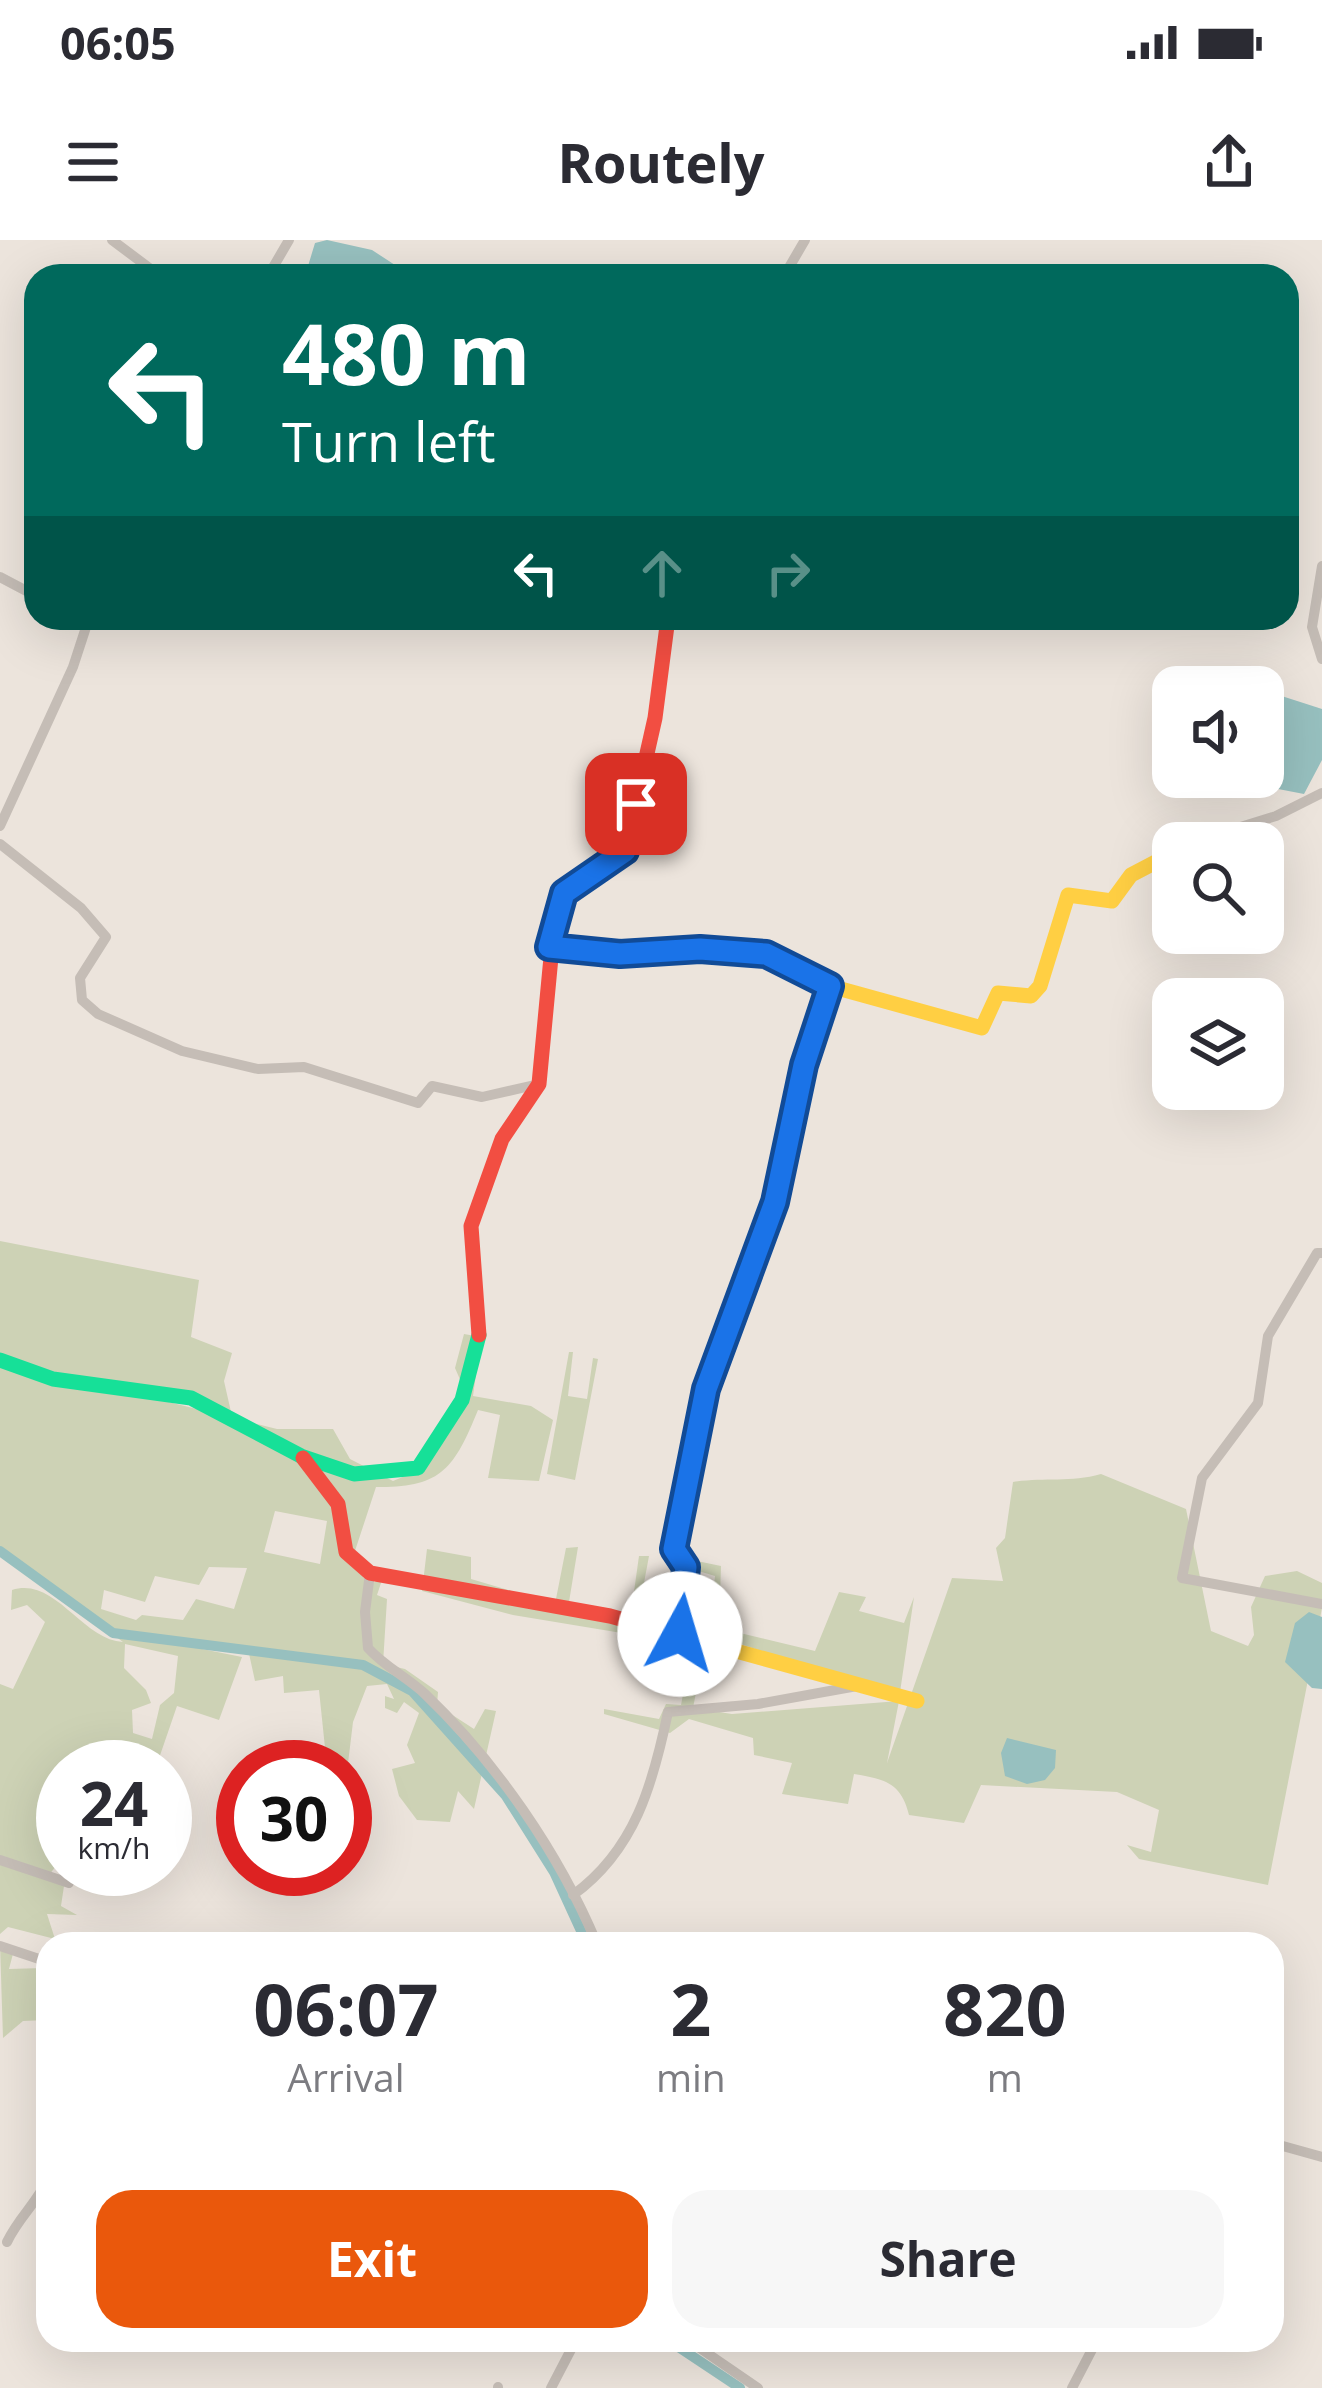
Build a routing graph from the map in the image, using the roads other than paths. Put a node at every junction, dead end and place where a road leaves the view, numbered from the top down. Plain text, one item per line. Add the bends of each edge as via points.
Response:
1 (117, 241) edge
2 (145, 264) edge
3 (1322, 566) edge
4 (81, 630) edge
5 (667, 630) edge
6 (1322, 659) edge
7 (1322, 793) edge
8 (1257, 822) edge
9 (0, 826) edge
10 (0, 844) edge
11 (1152, 864) edge
12 (549, 947) junction
13 (830, 986) junction
14 (539, 1084) junction
15 (1322, 1253) edge
16 (0, 1360) edge
17 (301, 1456) junction
18 (370, 1573) junction
19 (1322, 1604) edge
20 (680, 1634) junction
21 (857, 1686) junction
22 (917, 1701) dead end
23 (0, 1860) edge
24 (36, 1872) edge
25 (573, 1895) junction
26 (591, 1932) edge
27 (0, 1946) edge
28 (36, 1958) edge
29 (1284, 2146) edge
30 (1322, 2157) edge
31 (36, 2203) edge
32 (7, 2242) dead end
33 (570, 2352) edge
34 (706, 2352) edge
35 (1091, 2352) edge
36 (551, 2388) edge
37 (758, 2388) edge
38 (1072, 2388) edge

1 - 2 street
3 - 6 street via 1312,627
4 - 9 street via 73,668
5 - 12 street via 625,851 564,893
7 - 8 street
10 - 14 street via 106,937 80,978 82,1000 98,1014 182,1051 258,1070 304,1067 418,1103 432,1086 482,1097
11 - 13 street via 1130,875 1112,901 1068,895 1040,986 1031,996 998,993 982,1028
12 - 13 street via 766,954
12 - 14 street
13 - 20 street via 775,1202 706,1389 674,1549 686,1567
14 - 17 street via 502,1139 470,1226 483,1316 451,1426 418,1468 354,1474
15 - 19 street via 1268,1336 1258,1403 1202,1478 1182,1578
16 - 17 street via 53,1379 190,1398
17 - 18 street via 338,1504 346,1552
18 - 20 street
18 - 25 street via 368,1648 479,1751
20 - 21 street
21 - 22 street
21 - 25 street via 668,1712 638,1824
23 - 24 street
25 - 26 street
27 - 28 street
29 - 30 street
31 - 32 street via 18,2215
33 - 36 street
34 - 37 street
35 - 38 street

